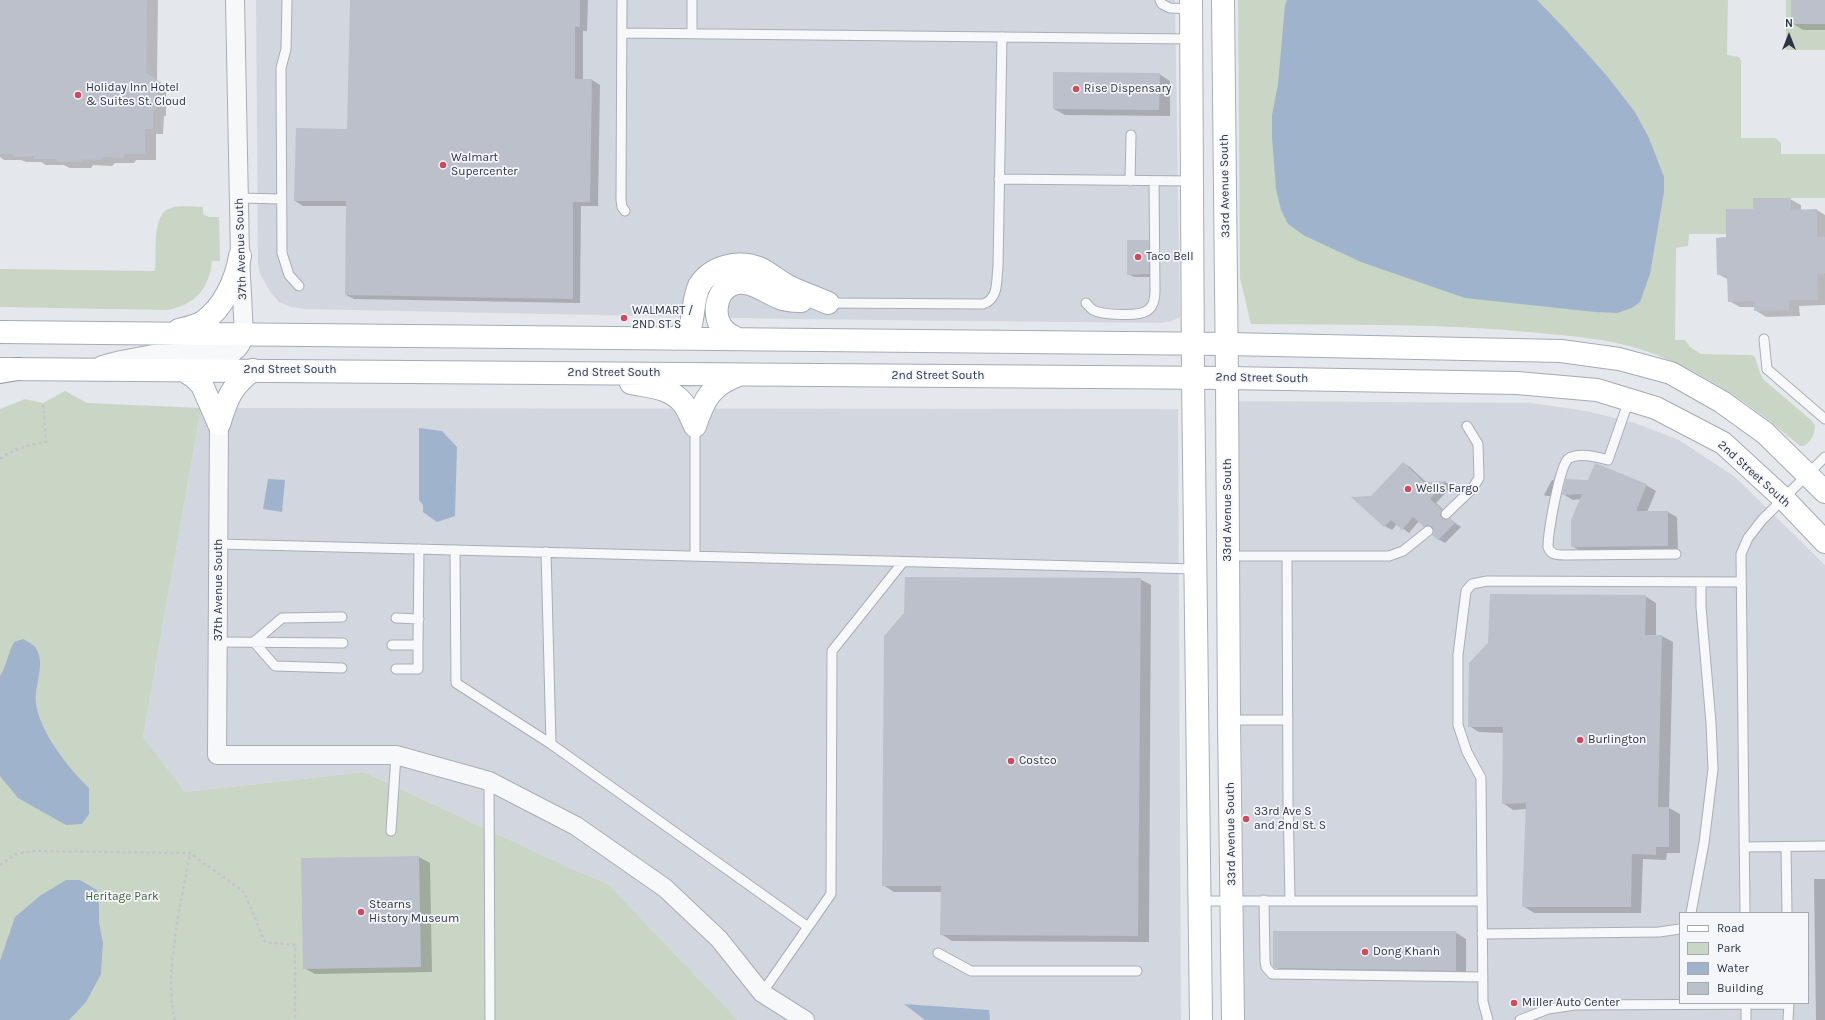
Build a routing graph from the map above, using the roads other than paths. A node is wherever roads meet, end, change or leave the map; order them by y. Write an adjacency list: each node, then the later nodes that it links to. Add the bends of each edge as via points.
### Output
1 (235, 0): 17 (street, 37th Avenue South)
2 (287, 0): 18 (lane, via 286,49 281,68)
3 (622, 0): 8 (lane)
4 (692, 0): 9 (lane)
5 (1160, 0): 7 (lane, via 1170,8)
6 (1223, 0): 31 (main road, 33rd Avenue South)
7 (1191, 4): 11 (main road)
8 (622, 33): 9 (lane); 19 (lane, via 621,200)
9 (692, 33): 10 (lane)
10 (1002, 37): 11 (lane); 13 (lane)
11 (1191, 39): 16 (main road)
12 (1131, 135): 14 (lane)
13 (999, 179): 14 (lane); 22 (lane, via 998,267 994,297 989,302)
14 (1130, 181): 15 (lane)
15 (1154, 181): 16 (lane); 23 (lane, via 1155,290 1152,306 1141,314 1110,313 1093,310)
16 (1192, 181): 30 (main road)
17 (240, 198): 18 (lane); 20 (street, 37th Avenue South)
18 (282, 199): 21 (lane, via 282,254 289,275)
19 (625, 211)
20 (240, 256): 25 (main road, via 232,284 212,314 202,323); 26 (street, 37th Avenue South)
21 (299, 286)
22 (828, 303): 27 (main road, via 789,287 760,268 745,264 728,265 704,279 696,294 690,328); 28 (main road, via 781,299 760,287 743,283 730,285 724,289 716,308 718,320 724,330)
23 (1086, 303)
24 (0, 332): 25 (main road)
25 (165, 334): 26 (main road)
26 (244, 334): 27 (main road); 32 (street, 37th Avenue South, via 240,348 234,352 153,354)
27 (674, 339): 28 (main road)
28 (737, 339): 30 (main road)
29 (1764, 340): 41 (lane, via 1767,369)
30 (1193, 344): 31 (main road); 38 (main road)
31 (1227, 344): 39 (main road, 33rd Avenue South); 46 (main road, via 1561,351 1619,359 1671,373 1722,402 1765,433)
32 (93, 368): 33 (main road, 2nd Street South); 34 (main road, 2nd Street South)
33 (181, 369): 35 (main road, 2nd Street South); 42 (main road, via 202,385)
34 (6, 370)
35 (253, 370): 36 (main road, 2nd Street South); 42 (main road, via 239,381 230,393)
36 (589, 372): 37 (main road, 2nd Street South); 43 (main road, via 661,388 671,393 684,403)
37 (743, 374): 38 (main road, 2nd Street South); 43 (main road, via 718,384 701,407)
38 (1193, 377): 39 (main road, 2nd Street South); 61 (main road)
39 (1227, 378): 40 (main road, 2nd Street South, via 1517,383 1597,390); 58 (main road, 33rd Avenue South)
40 (1629, 400): 48 (main road, 2nd Street South, via 1656,408 1723,443); 56 (lane, via 1608,460 1578,456 1569,458 1565,463 1548,538 1549,551 1554,555 1567,556)
41 (1825, 419)
42 (219, 424): 52 (street, 37th Avenue South)
43 (695, 426): 57 (lane)
44 (1467, 426): 49 (lane, via 1478,444 1479,478 1472,489)
45 (1825, 457): 46 (lane)
46 (1807, 474): 47 (main road); 48 (lane)
47 (1825, 492)
48 (1784, 499): 51 (main road, 2nd Street South); 63 (lane, via 1762,520 1743,546)
49 (1446, 514)
50 (1428, 531): 59 (lane, via 1404,551 1381,557)
51 (1825, 542)
52 (219, 544): 53 (lane); 67 (street, 37th Avenue South)
53 (419, 549): 54 (lane); 66 (lane)
54 (455, 550): 55 (lane); 76 (lane, via 456,683)
55 (546, 552): 57 (lane); 76 (lane)
56 (1676, 554)
57 (695, 556): 60 (lane)
58 (1227, 556): 59 (lane); 74 (main road, 33rd Avenue South)
59 (1287, 556): 75 (lane)
60 (903, 562): 61 (lane); 91 (lane, via 832,651 831,894)
61 (1196, 569): 86 (main road)
62 (1701, 582): 63 (lane); 87 (lane, via 1487,581 1472,584 1466,591 1458,655 1457,710 1458,725 1467,752 1481,778); 88 (lane, via 1713,769 1704,843)
63 (1741, 582): 81 (lane)
64 (342, 617): 68 (lane, via 282,618)
65 (396, 618): 66 (lane)
66 (419, 618): 71 (lane)
67 (218, 642): 68 (lane); 77 (street, 37th Avenue South, via 217,755)
68 (254, 642): 69 (lane); 72 (lane, via 276,666)
69 (344, 643)
70 (392, 644): 71 (lane)
71 (418, 644): 73 (lane, via 418,669)
72 (342, 668)
73 (396, 669)
74 (1229, 720): 75 (lane); 83 (main road, 33rd Avenue South)
75 (1288, 720): 85 (lane)
76 (551, 744): 91 (lane)
77 (396, 755): 78 (street); 79 (lane)
78 (489, 781): 97 (street, via 576,826 665,888 719,939); 101 (lane)
79 (392, 831)
80 (1825, 846): 82 (lane)
81 (1744, 847): 82 (lane); 89 (lane)
82 (1786, 847): 90 (lane)
83 (1232, 900): 84 (lane); 86 (lane); 104 (main road, 33rd Avenue South)
84 (1264, 900): 85 (lane); 96 (lane, via 1265,961 1272,974)
85 (1290, 900): 87 (lane)
86 (1200, 901): 103 (main road)
87 (1481, 901): 93 (lane)
88 (1691, 912)
89 (1745, 912)
90 (1787, 912)
91 (808, 927): 97 (lane)
92 (1679, 929): 93 (lane, via 1659,932)
93 (1482, 934): 96 (lane)
94 (938, 954): 95 (lane, via 971,971)
95 (1137, 971)
96 (1483, 977): 105 (lane, via 1483,1002)
97 (762, 993): 102 (street)
98 (1679, 1004): 106 (lane, via 1575,1005 1548,1009)
99 (1746, 1004): 107 (lane)
100 (1789, 1004): 108 (lane)
101 (490, 1020)
102 (805, 1020)
103 (1201, 1020)
104 (1233, 1020)
105 (1488, 1020)
106 (1520, 1020)
107 (1746, 1020)
108 (1788, 1020)

